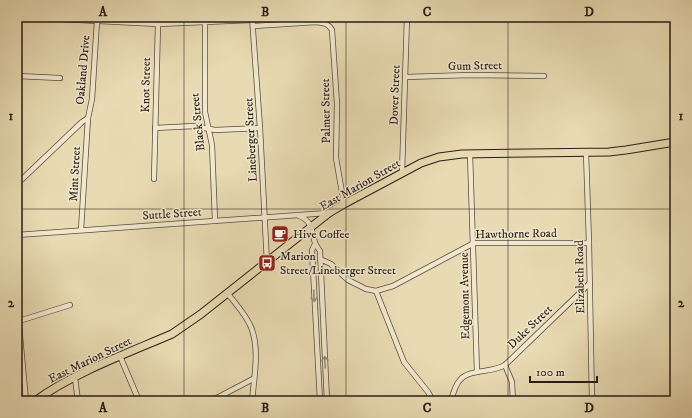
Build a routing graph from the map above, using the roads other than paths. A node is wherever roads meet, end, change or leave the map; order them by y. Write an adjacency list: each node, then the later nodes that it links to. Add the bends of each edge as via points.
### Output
1 (20, 17): 4 (street)
2 (408, 17): 10 (street, Dover Street)
3 (252, 18): 5 (street); 7 (street, Lineberger Street)
4 (97, 21): 6 (street); 12 (street, Oakland Drive, via 92,99)
5 (205, 21): 6 (street); 15 (street, Black Street, via 205,112)
6 (158, 24): 13 (street, Knot Street)
7 (253, 26): 14 (street, Lineberger Street); 22 (street, Palmer Street, via 322,23 333,32 338,116 336,158)
8 (17, 76): 11 (street)
9 (544, 76): 10 (street, Gum Street)
10 (406, 77): 19 (street, Dover Street)
11 (60, 78)
12 (88, 118): 21 (street, Oakland Drive); 28 (street, Mint Street)
13 (156, 128): 15 (street, via 194,126); 20 (street, Knot Street)
14 (260, 128): 15 (street); 25 (street, Lineberger Street)
15 (208, 129): 26 (street, Black Street, via 212,145)
16 (675, 142): 17 (main road, East Marion Street, via 626,150)
17 (586, 152): 18 (main road, East Marion Street); 31 (street, Elizabeth Road)
18 (470, 154): 19 (main road, East Marion Street, via 439,157); 30 (street, Edgemont Avenue)
19 (402, 173): 22 (main road, East Marion Street)
20 (154, 179)
21 (17, 184)
22 (344, 204): 23 (main road, East Marion Street)
23 (329, 213): 24 (street, Suttle Street); 27 (main road, East Marion Street)
24 (296, 216): 25 (street, Suttle Street); 27 (street, via 304,218)
25 (265, 218): 26 (street, Suttle Street); 34 (street, Lineberger Street)
26 (215, 221): 28 (street, Suttle Street)
27 (311, 227): 32 (street); 34 (main road, East Marion Street)
28 (81, 230): 29 (street, Suttle Street)
29 (17, 234)
30 (474, 243): 31 (street, Hawthorne Road); 36 (street, Hawthorne Road, via 393,286); 47 (street, Edgemont Avenue)
31 (589, 243): 35 (street, Elizabeth Road)
32 (315, 244): 33 (street); 43 (street, one-way to 43, via 312,250)
33 (320, 258): 36 (street, via 331,264 348,280); 44 (street)
34 (267, 263): 37 (main road, East Marion Street)
35 (590, 283): 46 (street, Duke Street); 61 (street, Elizabeth Road)
36 (376, 291): 58 (street, via 404,362)
37 (228, 294): 45 (main road, East Marion Street, via 172,334); 49 (street, via 248,321 252,331 255,350)
38 (675, 302): 42 (street)
39 (17, 303): 41 (street)
40 (70, 304): 41 (street)
41 (19, 321): 50 (street)
42 (675, 336)
43 (317, 344): 44 (street); 56 (street)
44 (324, 344): 57 (street, one-way to 44)
45 (120, 356): 48 (main road, East Marion Street); 53 (street)
46 (506, 365): 47 (street, Duke Street, via 491,371); 60 (street, via 512,382)
47 (477, 372): 59 (street, via 459,380)
48 (75, 378): 51 (main road, East Marion Street); 52 (street)
49 (253, 379): 54 (street); 55 (street)
50 (26, 401)
51 (35, 401)
52 (78, 401)
53 (139, 401)
54 (211, 401)
55 (252, 401)
56 (320, 401)
57 (327, 401)
58 (433, 401)
59 (451, 401)
60 (513, 401)
61 (592, 401)

